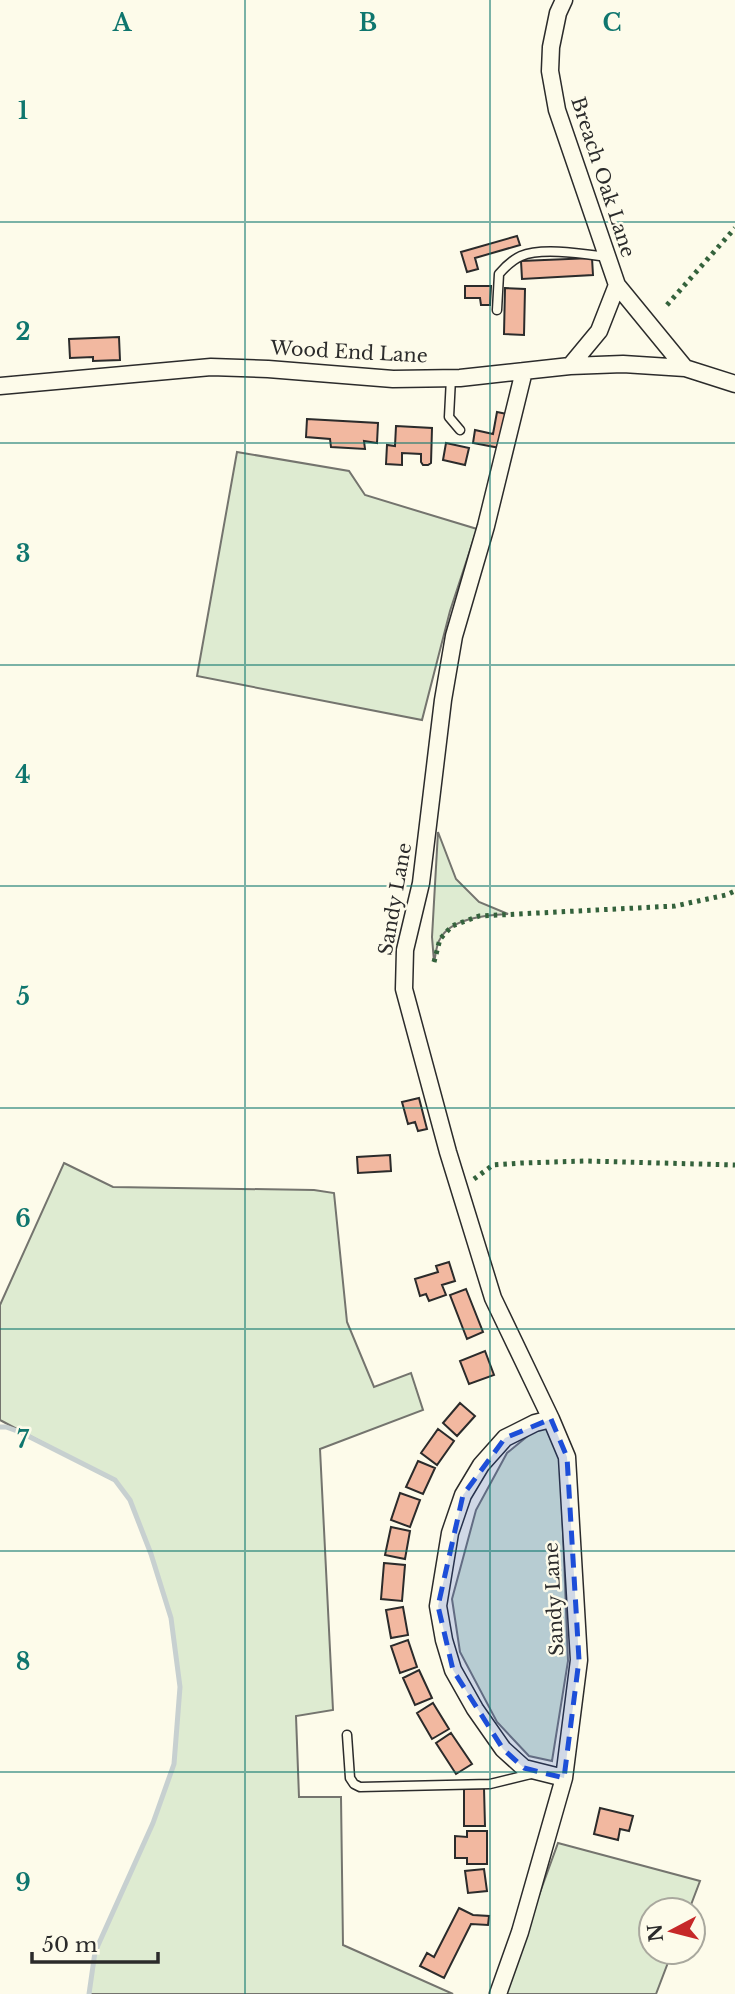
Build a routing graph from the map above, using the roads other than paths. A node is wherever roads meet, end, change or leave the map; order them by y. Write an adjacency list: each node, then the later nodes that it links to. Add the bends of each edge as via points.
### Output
1 (564, 0): 2 (street, Breach Oak Lane, via 551,47 550,71 557,110)
2 (607, 257): 3 (street, Breach Oak Lane); 4 (lane, via 523,255 499,274)
3 (617, 285): 5 (street, Breach Oak Lane, via 599,331); 6 (street, Breach Oak Lane)
4 (497, 310)
5 (570, 366): 6 (street, Wood End Lane); 7 (street, Wood End Lane)
6 (685, 369): 9 (street, Wood End Lane)
7 (524, 371): 8 (street, Wood End Lane); 12 (street, Sandy Lane, via 454,636 421,883 405,950 404,989 493,1298)
8 (451, 378): 10 (street, Wood End Lane, via 393,379 211,367); 11 (lane, via 449,417)
9 (735, 384)
10 (0, 386)
11 (460, 430)
12 (551, 1419): 14 (street, via 505,1438 481,1465 463,1496 450,1533 438,1606 453,1670 475,1709 503,1749 524,1768); 15 (street, Sandy Lane, via 567,1457 579,1660)
13 (347, 1735): 14 (lane, via 350,1778 360,1787 491,1784)
14 (541, 1772): 15 (street)
15 (564, 1779): 16 (street, Sandy Lane)
16 (498, 1994)

